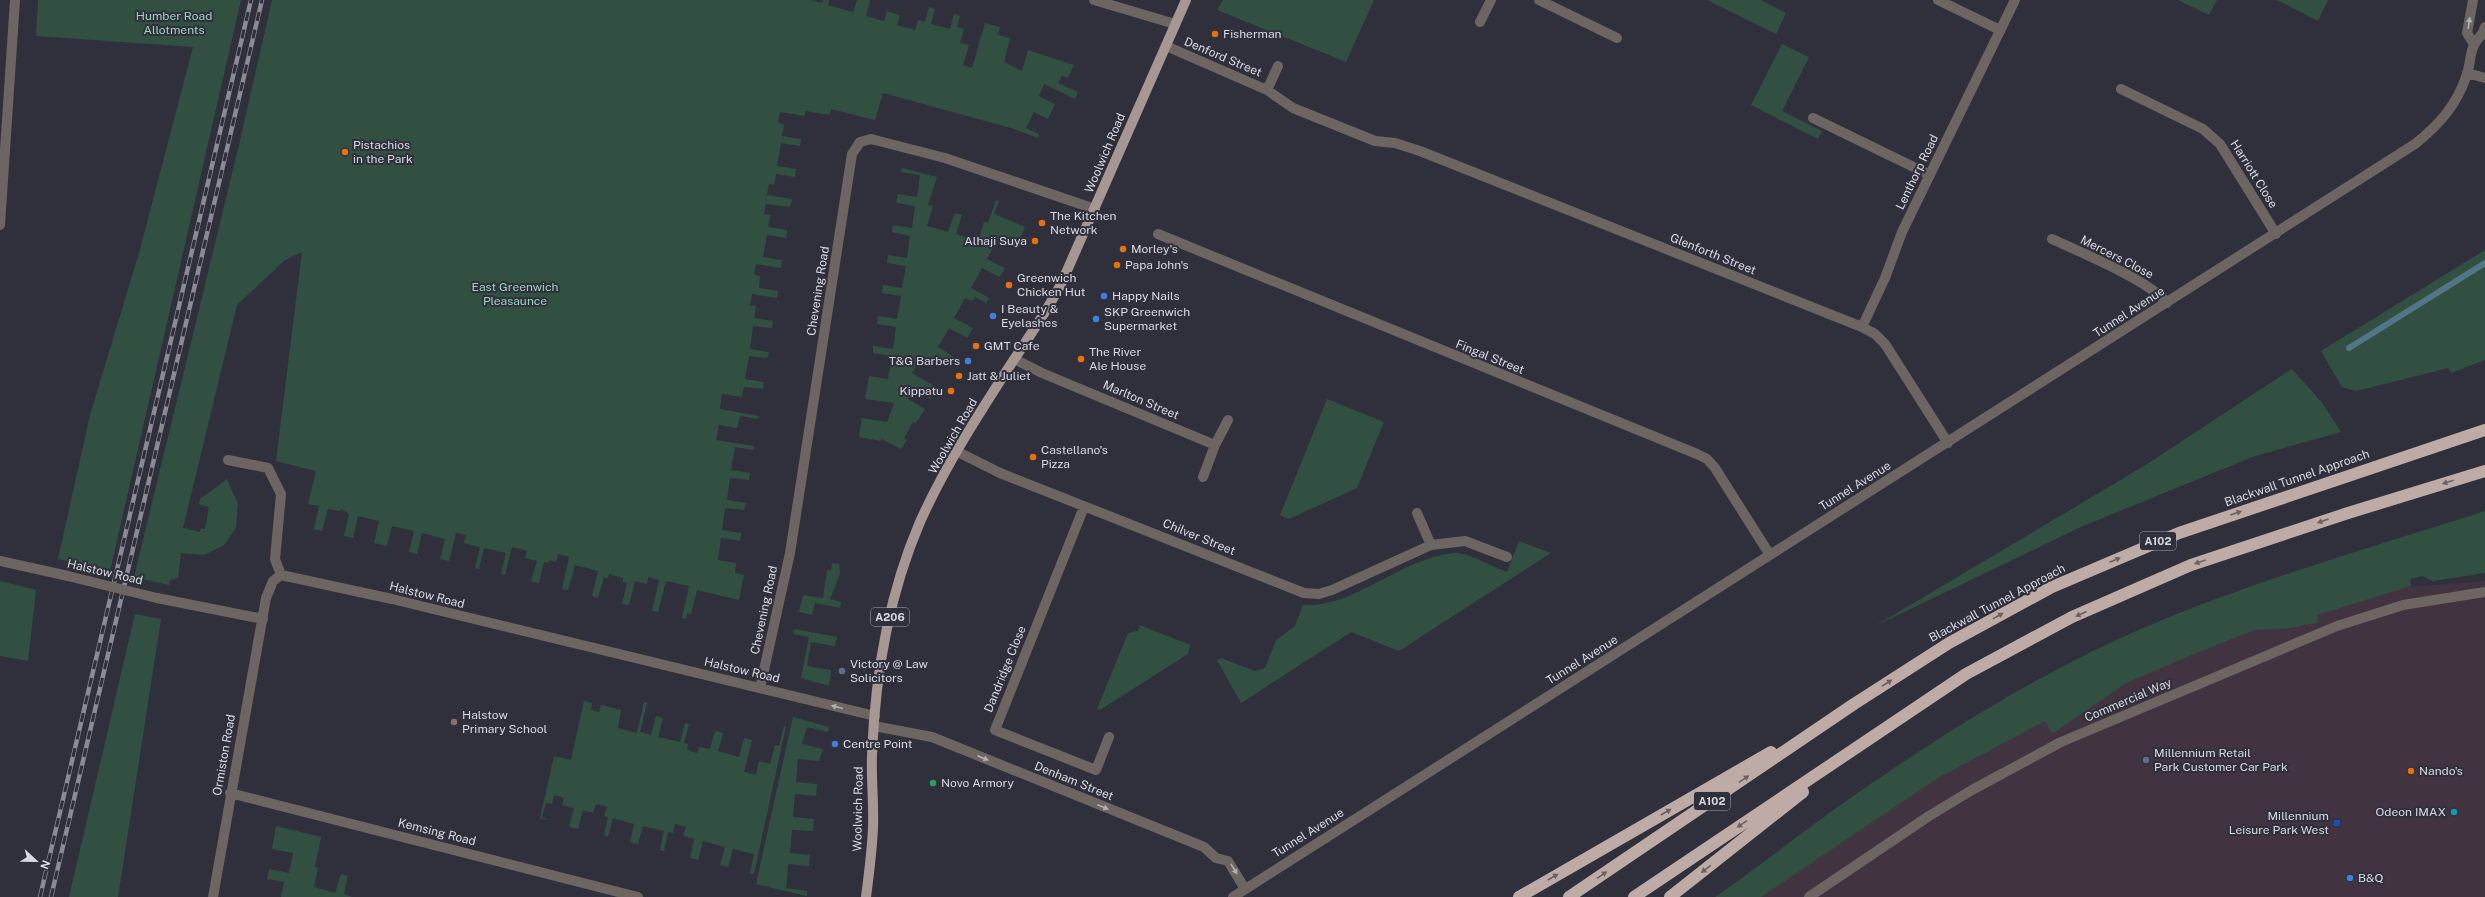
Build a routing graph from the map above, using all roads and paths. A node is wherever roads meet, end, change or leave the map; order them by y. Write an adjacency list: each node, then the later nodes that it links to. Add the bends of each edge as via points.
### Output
1 (15, 0): 24 (street)
2 (1094, 0): 10 (street)
3 (1186, 0): 10 (main road, Woolwich Road / A206)
4 (1491, 0): 9 (street)
5 (1539, 0): 13 (street)
6 (1938, 0): 12 (street)
7 (2015, 0): 12 (street, Lenthorp Road)
8 (2473, 0): 14 (street, one-way to 8, via 2467,33)
9 (1480, 22)
10 (1175, 24): 15 (main road, Woolwich Road / A206)
11 (2485, 27): 14 (street, Tunnel Avenue, via 2484,35)
12 (2000, 30): 22 (street, Lenthorp Road)
13 (1617, 38)
14 (2474, 44): 17 (street, Tunnel Avenue)
15 (1166, 46): 20 (street, Denford Street); 23 (main road, Woolwich Road / A206)
16 (1278, 66): 20 (street, Denford Street)
17 (2467, 73): 18 (street); 26 (street, Tunnel Avenue, via 2450,111 2434,129 2389,162)
18 (2485, 78)
19 (2121, 89): 26 (street, Harriott Close, via 2203,129 2220,144)
20 (1267, 90): 29 (street, Glenforth Street, via 1293,108 1375,141 1395,143 1420,151)
21 (1813, 118): 22 (street)
22 (1930, 175): 29 (street, Lenthorp Road, via 1902,232 1885,278)
23 (1094, 209): 30 (main road, Woolwich Road / A206, via 1050,308); 48 (street, Chevening Road, via 945,158 871,139 860,142 852,154 790,553)
24 (0, 225)
25 (1158, 234): 42 (street, Fingal Street, via 1708,459)
26 (2276, 234): 28 (street, Tunnel Avenue)
27 (2052, 239): 28 (street, Mercers Close, via 2140,283 2162,296)
28 (2167, 303): 33 (street, Tunnel Avenue)
29 (1862, 327): 33 (street, Glenforth Street, via 1875,334 1885,344)
30 (1014, 359): 34 (street, Marlton Street); 35 (main road, Woolwich Road / A206)
31 (1228, 420): 34 (street)
32 (2485, 430): 49 (highway, Blackwall Tunnel Approach / A102, one-way to 32, via 1949,643 2052,587 2179,532)
33 (1948, 443): 42 (street, Tunnel Avenue)
34 (1215, 444): 38 (street)
35 (958, 452): 39 (street, Chilver Street, via 1000,473); 50 (main road, Woolwich Road / A206, via 920,521 900,578 884,644)
36 (228, 460): 45 (street, via 268,468 281,494 275,559)
37 (2485, 471): 51 (highway, one-way to 51, via 2348,513 2184,568 2072,617 1986,664)
38 (1203, 477)
39 (1084, 507): 41 (street, Chilver Street, via 1304,593 1319,594 1332,590); 52 (street, Dandridge Close, via 995,730 1096,770)
40 (1417, 513): 41 (street)
41 (1432, 545): 43 (street, Chilver Street, via 1465,541)
42 (1770, 555): 54 (street, Tunnel Avenue)
43 (1507, 557)
44 (0, 561): 47 (street, Halstow Road, bridge)
45 (281, 575): 47 (street, via 273,581 269,589); 48 (street, Halstow Road, via 392,599)
46 (2485, 592): 63 (street, Commercial Way, via 2403,604 2337,626 2061,742 1929,816)
47 (262, 619): 53 (street, Ormiston Road)
48 (760, 688): 50 (street, Halstow Road, one-way to 48)
49 (1854, 704): 59 (highway, one-way to 49); 60 (highway, Blackwall Tunnel Approach / A102, one-way to 49)
50 (874, 721): 54 (street, Denham Street, one-way to 54, via 932,737 1204,847 1216,858 1228,861); 57 (main road, Woolwich Road / A206, via 873,827)
51 (1879, 732): 61 (highway, one-way to 61); 62 (highway, one-way to 62)
52 (1109, 737)
53 (230, 793): 55 (street, Ormiston Road); 56 (street, Kemsing Road)
54 (1245, 889): 58 (street, Tunnel Avenue)
55 (213, 897)
56 (638, 897)
57 (866, 897)
58 (1233, 897)
59 (1520, 897)
60 (1569, 897)
61 (1634, 897)
62 (1670, 897)
63 (1809, 897)

